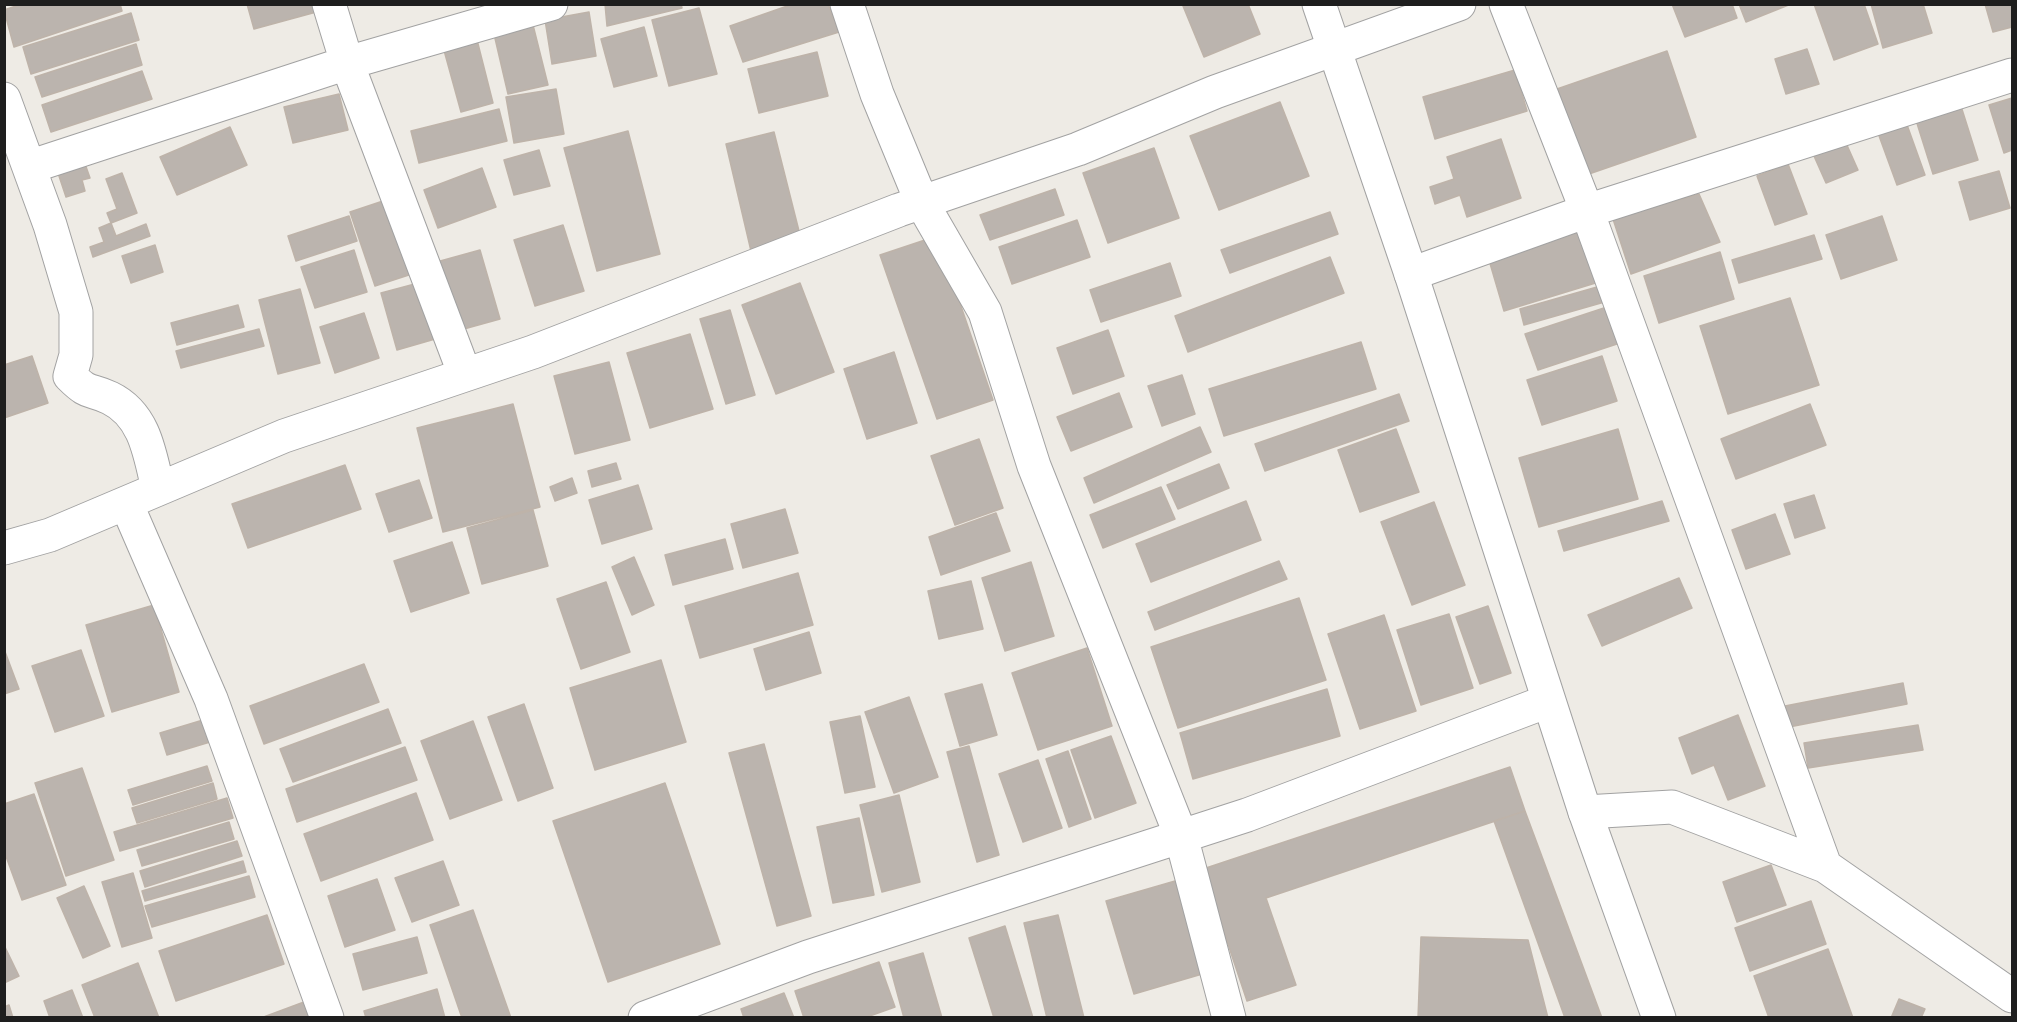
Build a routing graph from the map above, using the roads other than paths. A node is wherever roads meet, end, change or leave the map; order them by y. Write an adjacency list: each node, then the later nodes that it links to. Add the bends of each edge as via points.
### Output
1 (329, 4): 8 (street)
2 (551, 4): 8 (street)
3 (847, 4): 12 (street, via 877,94)
4 (1319, 4): 7 (street)
5 (1459, 4): 7 (street)
6 (1506, 4): 13 (street)
7 (1334, 49): 12 (street, via 1215,92 1078,149); 14 (street)
8 (347, 63): 11 (street); 15 (street)
9 (2013, 75): 13 (street)
10 (4, 99): 11 (street)
11 (29, 166): 16 (street, via 75,312 75,354 70,376 85,392 108,397 132,412 148,445)
12 (922, 203): 15 (street); 21 (street, via 985,312 1034,466)
13 (1587, 211): 14 (street); 22 (street)
14 (1411, 274): 19 (street)
15 (465, 375): 16 (street, via 284,436)
16 (158, 489): 17 (street)
17 (126, 503): 18 (street, via 50,535); 24 (street, via 211,699)
18 (4, 548)
19 (1548, 701): 20 (street); 21 (street)
20 (1585, 812): 22 (street, via 1672,807); 27 (street)
21 (1181, 836): 25 (street, via 808,957); 26 (street)
22 (1825, 866): 23 (street)
23 (2013, 996)
24 (327, 1017)
25 (645, 1017)
26 (1229, 1017)
27 (1659, 1017)

